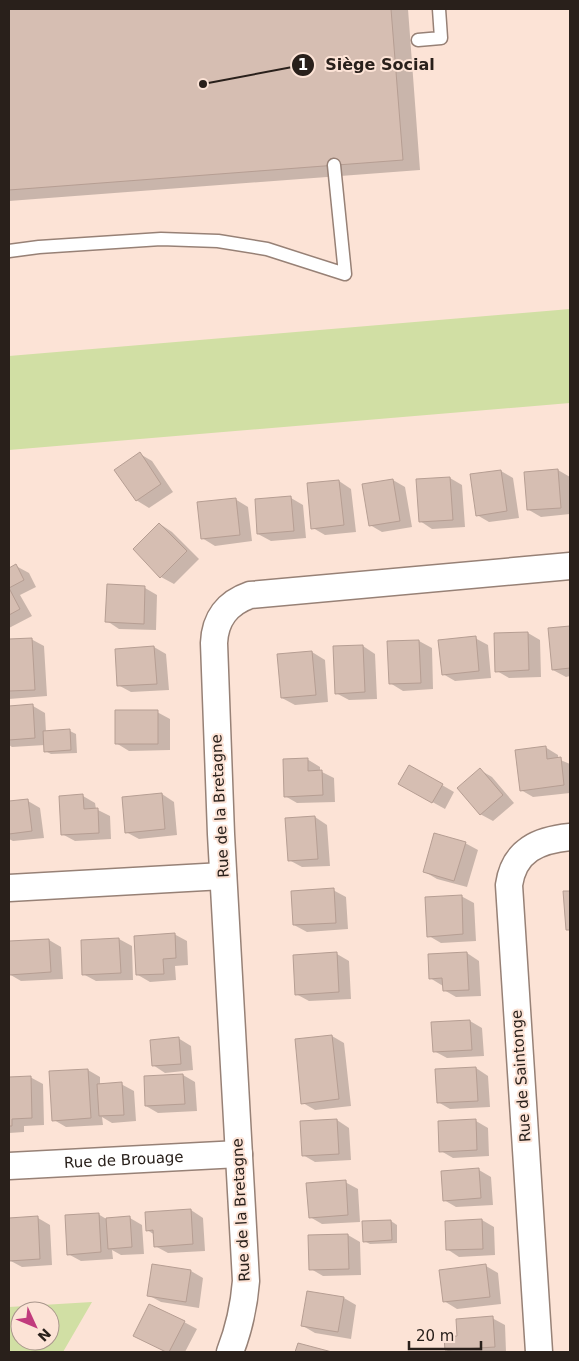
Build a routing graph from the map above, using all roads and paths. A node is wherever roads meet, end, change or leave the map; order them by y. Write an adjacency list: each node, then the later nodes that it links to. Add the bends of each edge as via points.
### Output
1 (438, 9): 2 (lane, via 441,38)
2 (418, 40)
3 (334, 165): 4 (lane, via 345,274 267,250 218,241 161,239)
4 (9, 251)
5 (570, 566): 7 (street, Rue de la Bretagne, via 264,593 242,597 229,606 216,627 214,643)
6 (570, 837): 12 (street, Rue de Saintonge, via 548,840 527,850 516,862 509,885)
7 (223, 876): 8 (street); 9 (street, Rue de la Bretagne)
8 (9, 888)
9 (239, 1154): 10 (street, Rue de Brouage); 11 (street, Rue de la Bretagne, via 246,1281 240,1322)
10 (9, 1166)
11 (230, 1352)
12 (539, 1352)

